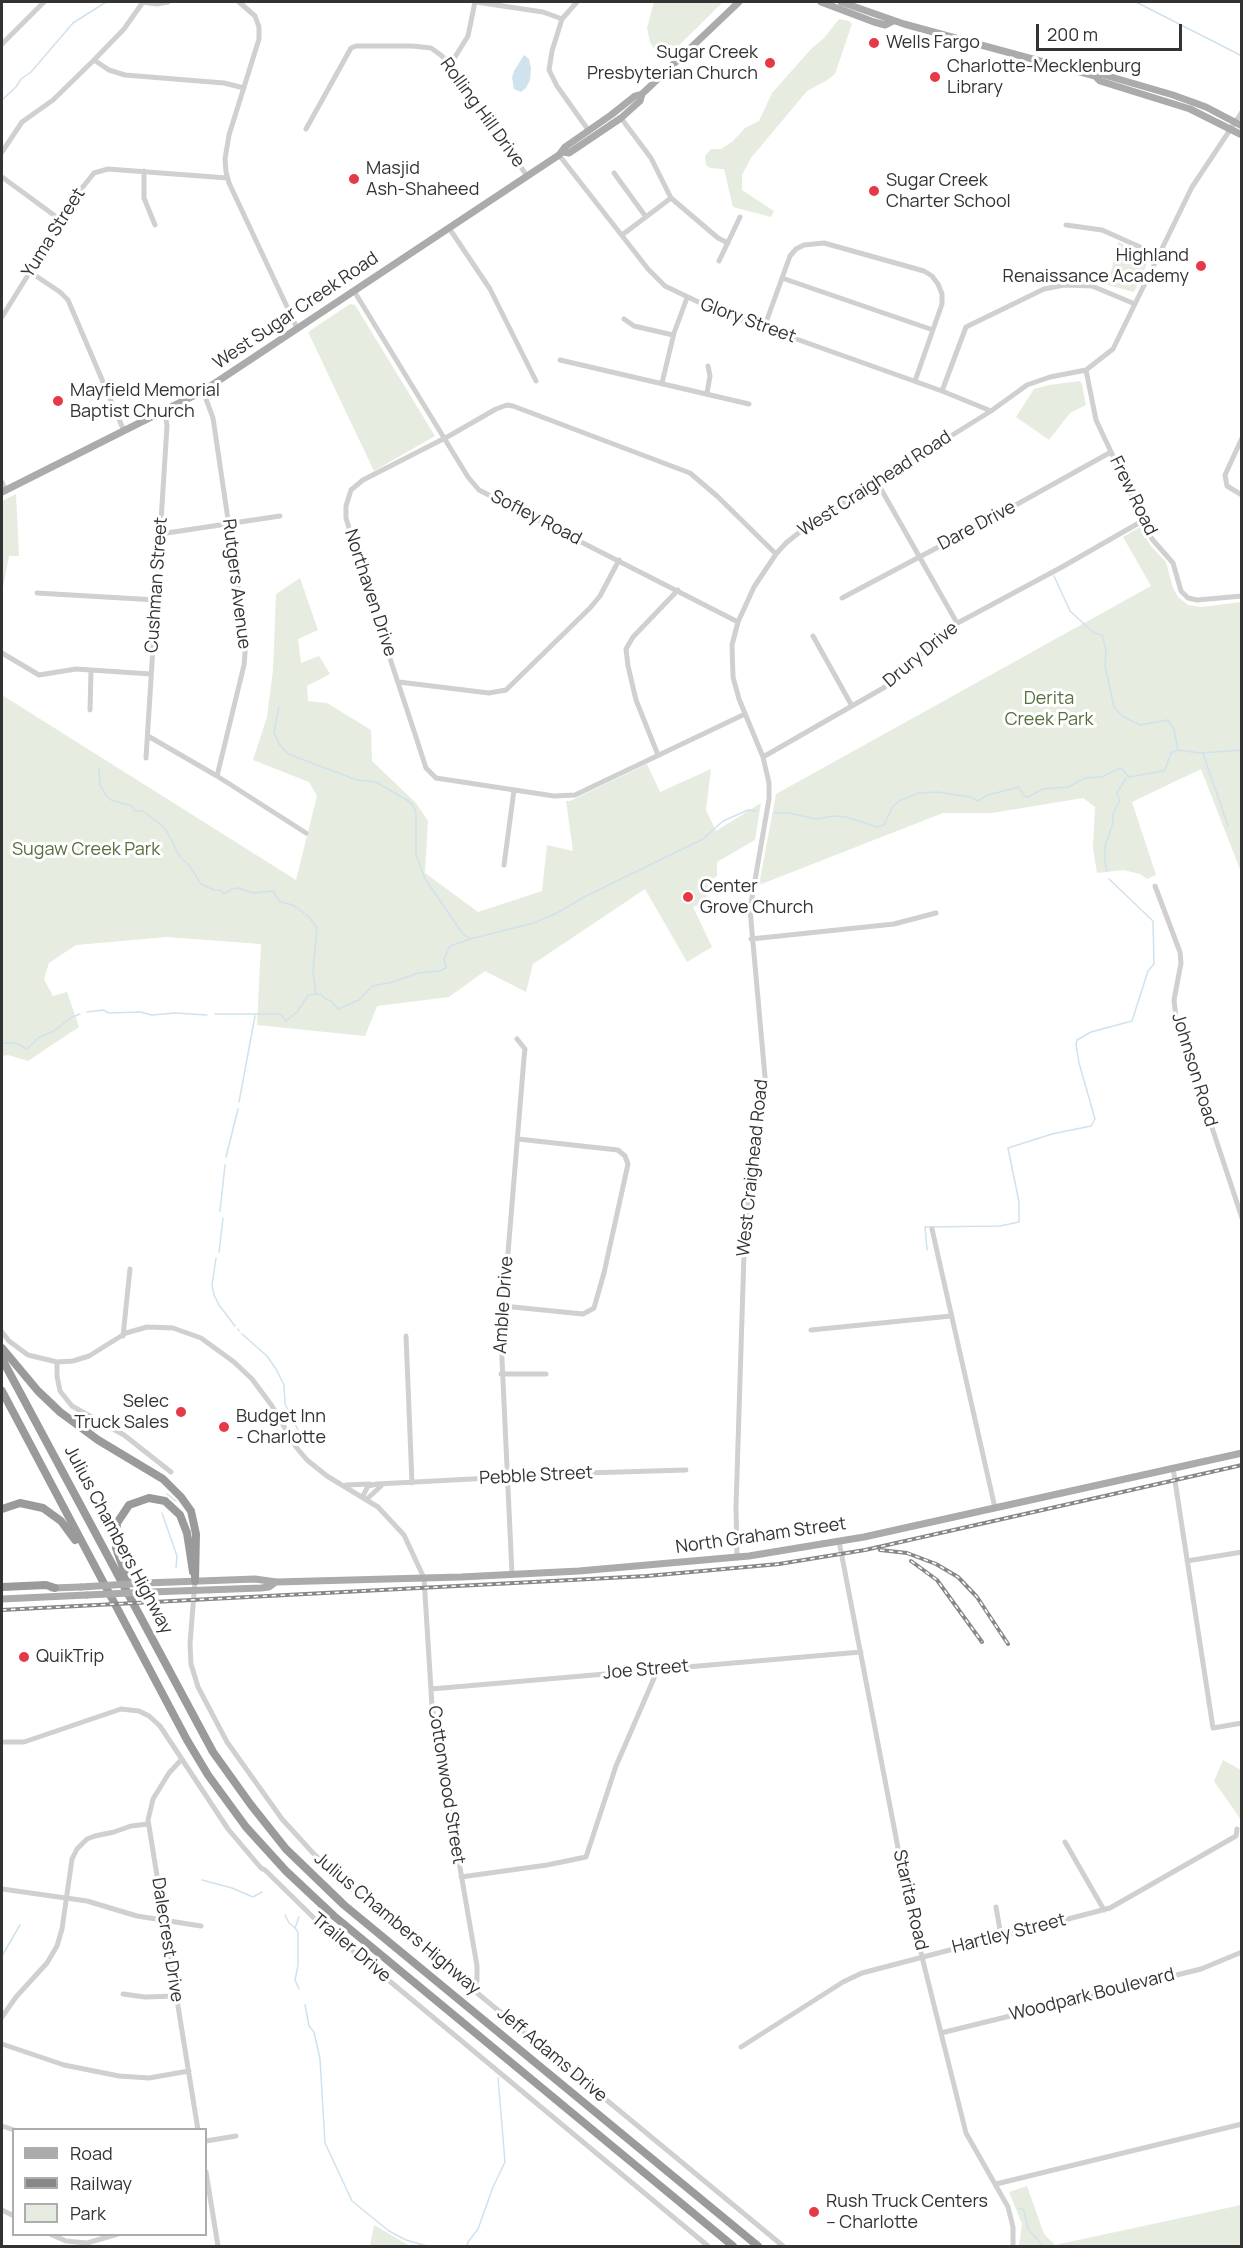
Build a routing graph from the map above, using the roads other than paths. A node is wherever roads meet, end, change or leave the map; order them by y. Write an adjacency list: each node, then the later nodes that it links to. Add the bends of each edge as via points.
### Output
1 (44, 2): 12 (street)
2 (142, 2): 3 (street); 13 (street, via 124,29)
3 (168, 2)
4 (239, 2): 15 (street, via 255,16 260,32)
5 (475, 2): 10 (street, via 543,12); 14 (street, via 468,36)
6 (576, 2): 10 (street)
7 (739, 2): 16 (main road, West Sugar Creek Road)
8 (821, 2): 11 (main road, via 885,25)
9 (841, 2): 11 (main road)
10 (562, 19): 21 (street, via 550,72)
11 (893, 21): 19 (main road, via 1095,76)
12 (2, 44)
13 (94, 60): 15 (street, via 125,75); 23 (street, via 53,100 22,122)
14 (450, 65): 20 (street, Rolling Hill Drive, via 431,48 354,47 348,51); 27 (street, Rolling Hill Drive)
15 (244, 88): 29 (street, via 228,141)
16 (642, 94): 18 (main road, West Sugar Creek Road, via 640,102); 21 (main road, West Sugar Creek Road)
17 (1242, 112): 19 (street, West Craighead Road)
18 (621, 118): 24 (main road, West Sugar Creek Road, via 569,153); 30 (street, via 651,158)
19 (1235, 125): 22 (main road); 39 (street, West Craighead Road, via 1192,187)
20 (306, 129)
21 (589, 131): 24 (main road, West Sugar Creek Road)
22 (1242, 135)
23 (2, 153)
24 (561, 153): 27 (main road, West Sugar Creek Road); 37 (street, Glory Street)
25 (144, 171): 29 (street, Yuma Street); 33 (street, Yuma Street, via 108,169 94,173); 34 (street, via 144,198)
26 (614, 173): 31 (street)
27 (527, 176): 36 (main road, West Sugar Creek Road)
28 (2, 177): 33 (street)
29 (227, 178): 48 (street)
30 (671, 198): 31 (street); 38 (street)
31 (646, 217): 37 (street)
32 (740, 217): 38 (street)
33 (62, 221): 41 (street, Yuma Street)
34 (154, 225)
35 (1066, 225): 39 (street, via 1102,230)
36 (449, 228): 43 (main road, West Sugar Creek Road); 55 (street, via 486,282)
37 (622, 235): 44 (street, Glory Street, via 657,279)
38 (728, 243): 40 (street)
39 (1158, 255): 45 (street, West Craighead Road)
40 (719, 261)
41 (30, 272): 46 (street, Yuma Street); 64 (street, via 68,300)
42 (782, 278): 49 (street); 50 (street); 50 (street, via 796,249 812,243 924,271 932,276 942,294)
43 (354, 291): 48 (main road, West Sugar Creek Road); 66 (street, Sofley Road)
44 (687, 298): 49 (street, Glory Street); 51 (street)
45 (1135, 304): 54 (street, West Craighead Road, via 1113,349); 59 (street, via 1092,286 1072,284 1044,289 966,327)
46 (2, 317)
47 (624, 319): 51 (street, via 634,326)
48 (297, 328): 58 (main road, West Sugar Creek Road)
49 (764, 328): 56 (street, Glory Street)
50 (933, 330): 56 (street)
51 (673, 335): 57 (street)
52 (560, 360): 57 (street)
53 (708, 366): 60 (street)
54 (1086, 370): 63 (street, West Craighead Road, via 1036,381); 67 (street, Frew Road, via 1096,420)
55 (536, 381)
56 (915, 381): 59 (street, Glory Street)
57 (662, 383): 60 (street)
58 (203, 391): 62 (main road, West Sugar Creek Road); 73 (street, Rutgers Avenue, via 213,418)
59 (942, 391): 63 (street, Glory Street)
60 (706, 393): 61 (street)
61 (749, 404)
62 (165, 411): 64 (main road, West Sugar Creek Road); 74 (street, Cushman Street)
63 (991, 411): 68 (street, West Craighead Road)
64 (124, 431): 69 (main road, West Sugar Creek Road)
65 (1242, 438): 70 (street, via 1225,475 1227,486)
66 (445, 439): 75 (street, Northaven Drive, via 496,409 518,407 690,473); 77 (street, Sofley Road, via 479,490); 89 (street, Northaven Drive, via 358,484 349,493 345,506 346,521)
67 (1111, 452): 72 (street, Frew Road); 76 (street, Dare Drive)
68 (877, 482): 75 (street, West Craighead Road, via 811,522); 76 (street)
69 (3, 488)
70 (1242, 495)
71 (280, 516): 73 (street)
72 (1143, 520): 80 (street, Frew Road, via 1152,539 1173,563 1178,584 1188,598); 84 (street, Drury Drive)
73 (229, 524): 74 (street); 97 (street, Rutgers Avenue, via 246,651)
74 (160, 534): 82 (street, Cushman Street)
75 (776, 554): 83 (street, West Craighead Road, via 754,587)
76 (919, 557): 81 (street, Dare Drive); 84 (street)
77 (619, 560): 78 (street, Sofley Road); 89 (street, via 590,608 506,690 489,693)
78 (678, 590): 83 (street, Sofley Road); 94 (street, via 626,649 636,700)
79 (37, 593): 82 (street)
80 (1242, 596)
81 (842, 598)
82 (156, 600): 88 (street, Cushman Street)
83 (738, 622): 92 (street, West Craighead Road, via 732,666)
84 (957, 623): 90 (street, Drury Drive, via 891,683)
85 (813, 636): 90 (street)
86 (2, 653): 87 (street, via 39,675 68,669)
87 (91, 670): 88 (street); 91 (street)
88 (151, 674): 93 (street, Cushman Street)
89 (399, 682): 98 (street, Northaven Drive, via 426,768 432,776)
90 (852, 706): 95 (street, Drury Drive)
91 (90, 710)
92 (745, 714): 94 (street, Northaven Drive); 95 (street, West Craighead Road)
93 (148, 736): 96 (street, Cushman Street); 97 (street)
94 (658, 755): 98 (street, Northaven Drive, via 575,795 558,797)
95 (763, 757): 103 (street, West Craighead Road, via 769,799 751,893)
96 (146, 758)
97 (217, 776): 99 (street)
98 (514, 790): 100 (street)
99 (306, 833)
100 (504, 865)
101 (1155, 886): 106 (street, Johnson Road, via 1181,959 1174,1000 1176,1019)
102 (936, 913): 103 (street, via 894,924)
103 (751, 939): 135 (street, West Craighead Road, via 765,1099 745,1222 736,1507)
104 (517, 1039): 105 (street, Amble Drive, via 525,1049)
105 (518, 1139): 109 (street, Amble Drive); 109 (street, via 618,1150 628,1164 604,1273 591,1311 583,1314)
106 (1242, 1218)
107 (932, 1229): 110 (street)
108 (130, 1269): 113 (street)
109 (503, 1306): 118 (street, Amble Drive)
110 (951, 1316): 111 (street); 131 (street)
111 (811, 1330)
112 (2, 1332): 117 (street, via 28,1355)
113 (123, 1336): 117 (street, via 83,1359); 128 (street, via 147,1327 168,1327 190,1333 221,1352 258,1386 303,1455)
114 (406, 1336): 126 (street)
115 (2, 1348): 140 (highway, via 60,1412 163,1479 182,1497 191,1511 196,1534)
116 (2, 1359): 146 (highway, Julius Chambers Highway)
117 (57, 1362): 124 (street, via 58,1384 72,1406 124,1435)
118 (501, 1374): 119 (street); 125 (street, Amble Drive)
119 (546, 1374)
120 (2, 1391): 138 (highway, Julius Chambers Highway)
121 (1242, 1453): 122 (main road, North Graham Street)
122 (1173, 1468): 131 (main road, North Graham Street); 136 (street)
123 (686, 1470): 125 (street, Pebble Street)
124 (171, 1473)
125 (507, 1478): 126 (street, Pebble Street); 137 (street, Amble Drive)
126 (412, 1483): 129 (street, Pebble Street)
127 (377, 1484): 128 (street, Pebble Street); 129 (street, Pebble Street); 130 (street, via 368,1486)
128 (344, 1485): 130 (street)
129 (386, 1485): 130 (street)
130 (365, 1498): 139 (street, via 404,1535)
131 (995, 1508): 133 (main road, North Graham Street)
132 (2, 1509): 138 (highway, via 24,1503 53,1514)
133 (839, 1541): 135 (main road, North Graham Street); 147 (street, Starita Road)
134 (1242, 1552): 136 (street)
135 (738, 1558): 137 (main road, North Graham Street)
136 (1187, 1561): 150 (street, via 1213,1728)
137 (512, 1574): 139 (main road, North Graham Street)
138 (99, 1575): 185 (highway, Julius Chambers Highway, via 208,1775 237,1816 286,1871 334,1916)
139 (424, 1578): 141 (main road, North Graham Street); 149 (street, Cottonwood Street)
140 (195, 1581): 141 (main road, North Graham Street); 142 (main road, North Graham Street, bridge); 144 (street, Jeff Adams Drive); 146 (highway, via 187,1533 174,1507 152,1498 127,1508 117,1527 118,1557)
141 (276, 1582): 144 (main road, North Graham Street, via 269,1587)
142 (55, 1588): 143 (highway, via 46,1585)
143 (2, 1589)
144 (194, 1591): 145 (main road, North Graham Street, bridge); 166 (street, Jeff Adams Drive, via 189,1644 194,1676 213,1718 247,1772 282,1819 327,1866)
145 (2, 1599)
146 (152, 1637): 186 (highway, Julius Chambers Highway, via 213,1752 297,1860 344,1905)
147 (861, 1652): 148 (street, Joe Street); 165 (street, Starita Road, via 904,1879)
148 (658, 1669): 149 (street, Joe Street); 156 (street, via 616,1766 586,1857)
149 (431, 1689): 156 (street, Cottonwood Street)
150 (1242, 1724)
151 (2, 1742): 152 (street, Trailer Drive, via 24,1742 121,1709 132,1709 155,1720)
152 (181, 1760): 153 (street, Dalecrest Drive, via 153,1799); 184 (street, Trailer Drive, via 237,1841 315,1919)
153 (148, 1824): 158 (street, via 95,1836 82,1843 72,1859); 161 (street, Dalecrest Drive)
154 (1237, 1829): 160 (street, Hartley Street, via 1236,1836)
155 (1065, 1842): 160 (street)
156 (460, 1877): 166 (street, Cottonwood Street, via 477,1966)
157 (2, 1889): 158 (street)
158 (67, 1898): 161 (street); 169 (street, via 54,1952)
159 (996, 1907): 163 (street)
160 (1104, 1910): 163 (street, Hartley Street)
161 (164, 1921): 162 (street); 168 (street, Dalecrest Drive)
162 (201, 1926)
163 (1001, 1936): 165 (street, Hartley Street)
164 (1242, 1952): 170 (street, Woodpark Boulevard, via 1201,1969)
165 (923, 1957): 170 (street, Starita Road); 172 (street, Hartley Street, via 843,1982)
166 (474, 1990): 187 (street, Jeff Adams Drive)
167 (123, 1994): 168 (street)
168 (176, 1996): 173 (street, Dalecrest Drive)
169 (2, 2017)
170 (941, 2033): 178 (street, Starita Road, via 966,2133)
171 (2, 2044): 173 (street, via 64,2065 119,2076 149,2078)
172 (741, 2047)
173 (189, 2072): 175 (street, Dalecrest Drive)
174 (1242, 2124): 178 (street)
175 (198, 2128)
176 (236, 2136): 177 (street)
177 (207, 2141)
178 (996, 2184): 188 (street, Starita Road, via 1010,2215)
179 (207, 2190): 180 (street)
180 (208, 2208): 183 (street)
181 (53, 2236): 182 (street, via 87,2243)
182 (114, 2236)
183 (218, 2247)
184 (708, 2247)
185 (734, 2247)
186 (758, 2247)
187 (783, 2247)
188 (1013, 2247)

